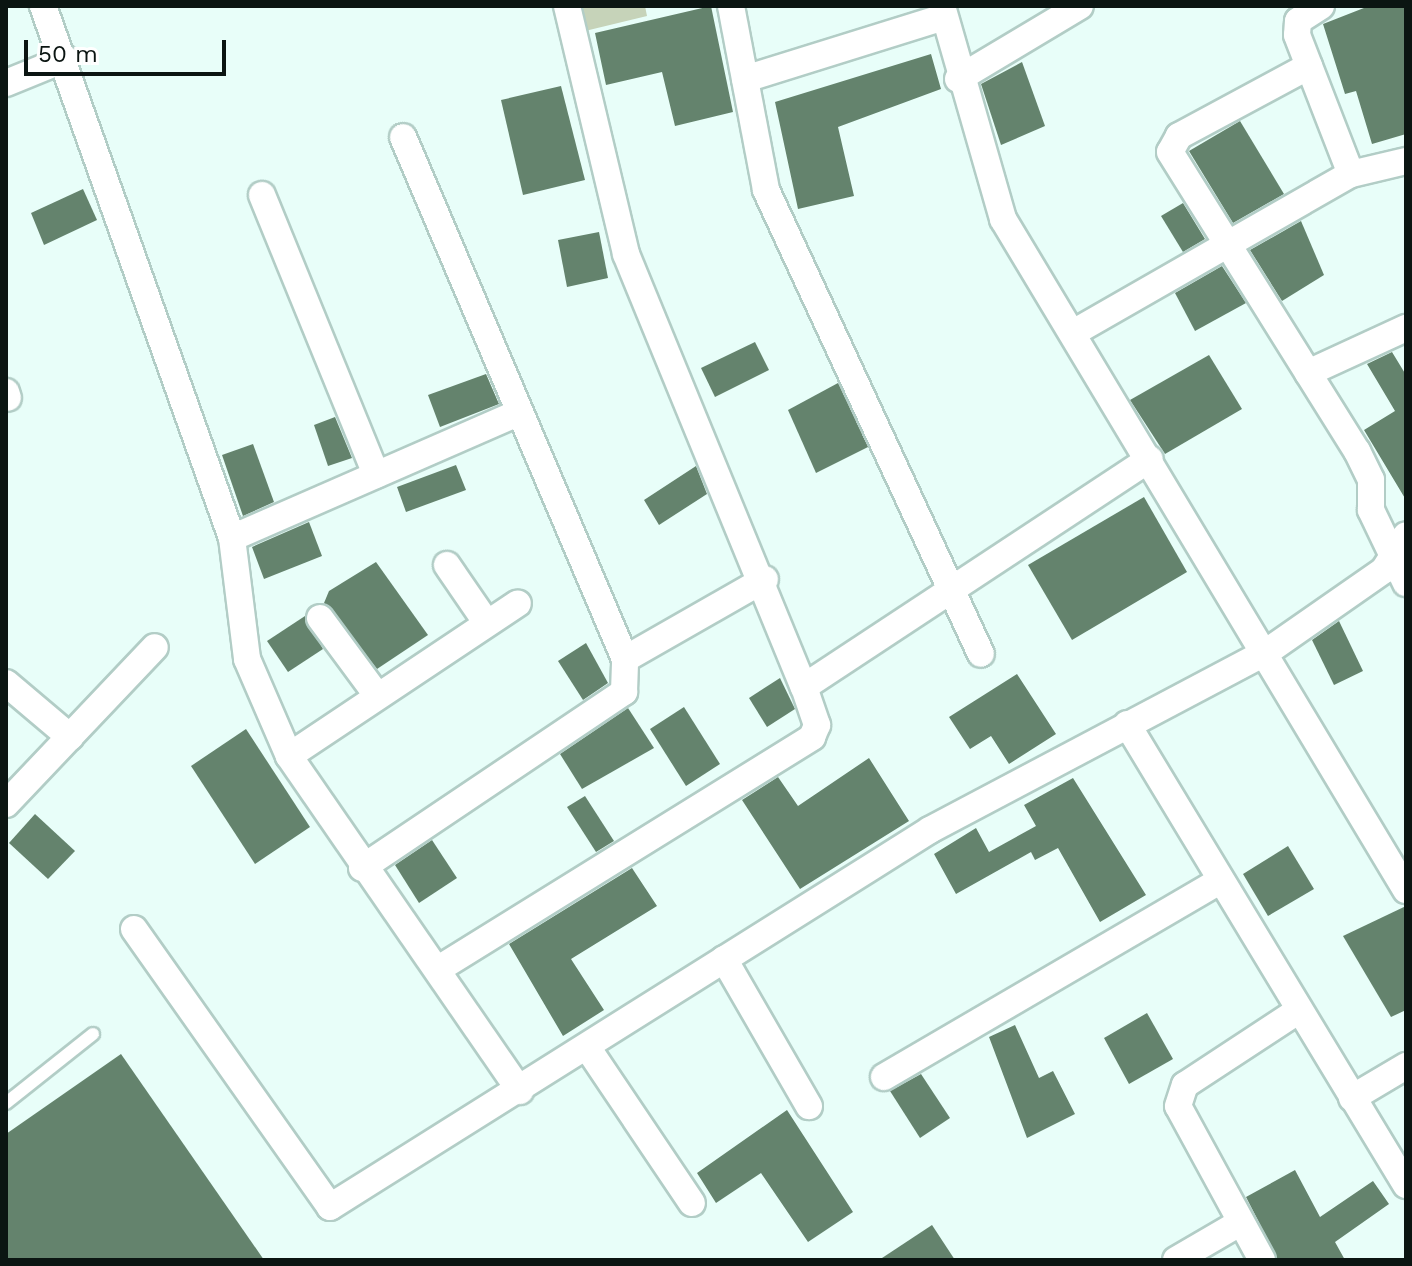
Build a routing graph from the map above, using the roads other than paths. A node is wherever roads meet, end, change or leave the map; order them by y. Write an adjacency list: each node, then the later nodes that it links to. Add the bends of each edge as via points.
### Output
1 (43, 6): 7 (street)
2 (567, 6): 27 (street, via 626,254)
3 (731, 6): 9 (street)
4 (1080, 6): 10 (street)
5 (1321, 6): 8 (street, via 1298,21)
6 (943, 11): 9 (street); 10 (street)
7 (65, 59): 11 (street); 24 (street)
8 (1309, 66): 14 (street); 16 (street, via 1173,141 1170,152)
9 (745, 79): 29 (street, via 766,190)
10 (958, 79): 18 (street, via 1003,219)
11 (6, 83)
12 (403, 137): 20 (street)
13 (1406, 161): 14 (street)
14 (1351, 174): 16 (street)
15 (262, 195): 22 (street)
16 (1226, 246): 18 (street); 19 (street)
17 (1406, 328): 19 (street)
18 (1073, 333): 21 (street)
19 (1308, 373): 25 (street, via 1371,480 1371,510)
20 (516, 414): 22 (street); 36 (street)
21 (1150, 459): 29 (street); 34 (street)
22 (376, 475): 24 (street)
23 (1406, 535): 25 (street)
24 (232, 538): 42 (street, via 247,659)
25 (1392, 559): 28 (street); 34 (street)
26 (447, 565): 32 (street)
27 (765, 579): 36 (street); 38 (street)
28 (1406, 583)
29 (948, 589): 35 (street); 38 (street)
30 (518, 603): 32 (street)
31 (320, 618): 39 (street)
32 (486, 622): 39 (street)
33 (155, 647): 41 (street)
34 (1268, 651): 40 (street); 46 (street)
35 (981, 654)
36 (625, 659): 44 (street, via 624,692)
37 (6, 683): 41 (street)
38 (804, 687): 49 (street, via 817,725 812,737)
39 (376, 694): 42 (street)
40 (1127, 724): 45 (street); 48 (street, via 930,830)
41 (70, 737): 43 (street)
42 (289, 756): 44 (street)
43 (6, 804)
44 (362, 868): 49 (street)
45 (1221, 880): 50 (street); 54 (street)
46 (1406, 890)
47 (134, 929): 55 (street, via 330,1207)
48 (724, 959): 52 (street); 58 (street)
49 (440, 968): 55 (street)
50 (1299, 1010): 56 (street); 61 (street, via 1179,1096)
51 (93, 1034): 57 (lane)
52 (587, 1047): 55 (street); 60 (street)
53 (1406, 1066): 56 (street)
54 (884, 1077)
55 (520, 1091)
56 (1352, 1098): 59 (street)
57 (6, 1103)
58 (809, 1106)
59 (1406, 1185)
60 (692, 1203)
61 (1241, 1222): 62 (street); 63 (street)
62 (1176, 1260)
63 (1262, 1260)

